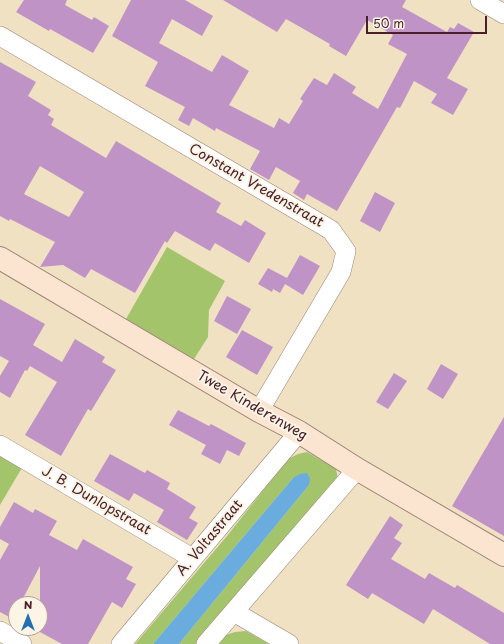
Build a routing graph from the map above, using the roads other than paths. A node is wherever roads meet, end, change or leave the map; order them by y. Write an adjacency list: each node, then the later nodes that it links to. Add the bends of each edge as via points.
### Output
1 (480, 0): 2 (street)
2 (504, 14)
3 (0, 36): 5 (street, Constant Vredenstraat, via 332,230 346,251 341,272)
4 (0, 258): 5 (street, Twee Kinderenweg)
5 (259, 411): 6 (street, Twee Kinderenweg)
6 (299, 432): 8 (street, Twee Kinderenweg); 10 (street, A. Voltastraat)
7 (0, 445): 10 (street, J. B. Dunlopstraat)
8 (358, 469): 9 (street, Twee Kinderenweg); 11 (street)
9 (504, 556)
10 (192, 558): 14 (street, A. Voltastraat)
11 (234, 612): 15 (street); 16 (street)
12 (0, 631): 13 (street)
13 (22, 644)
14 (121, 644)
15 (206, 644)
16 (289, 644)

